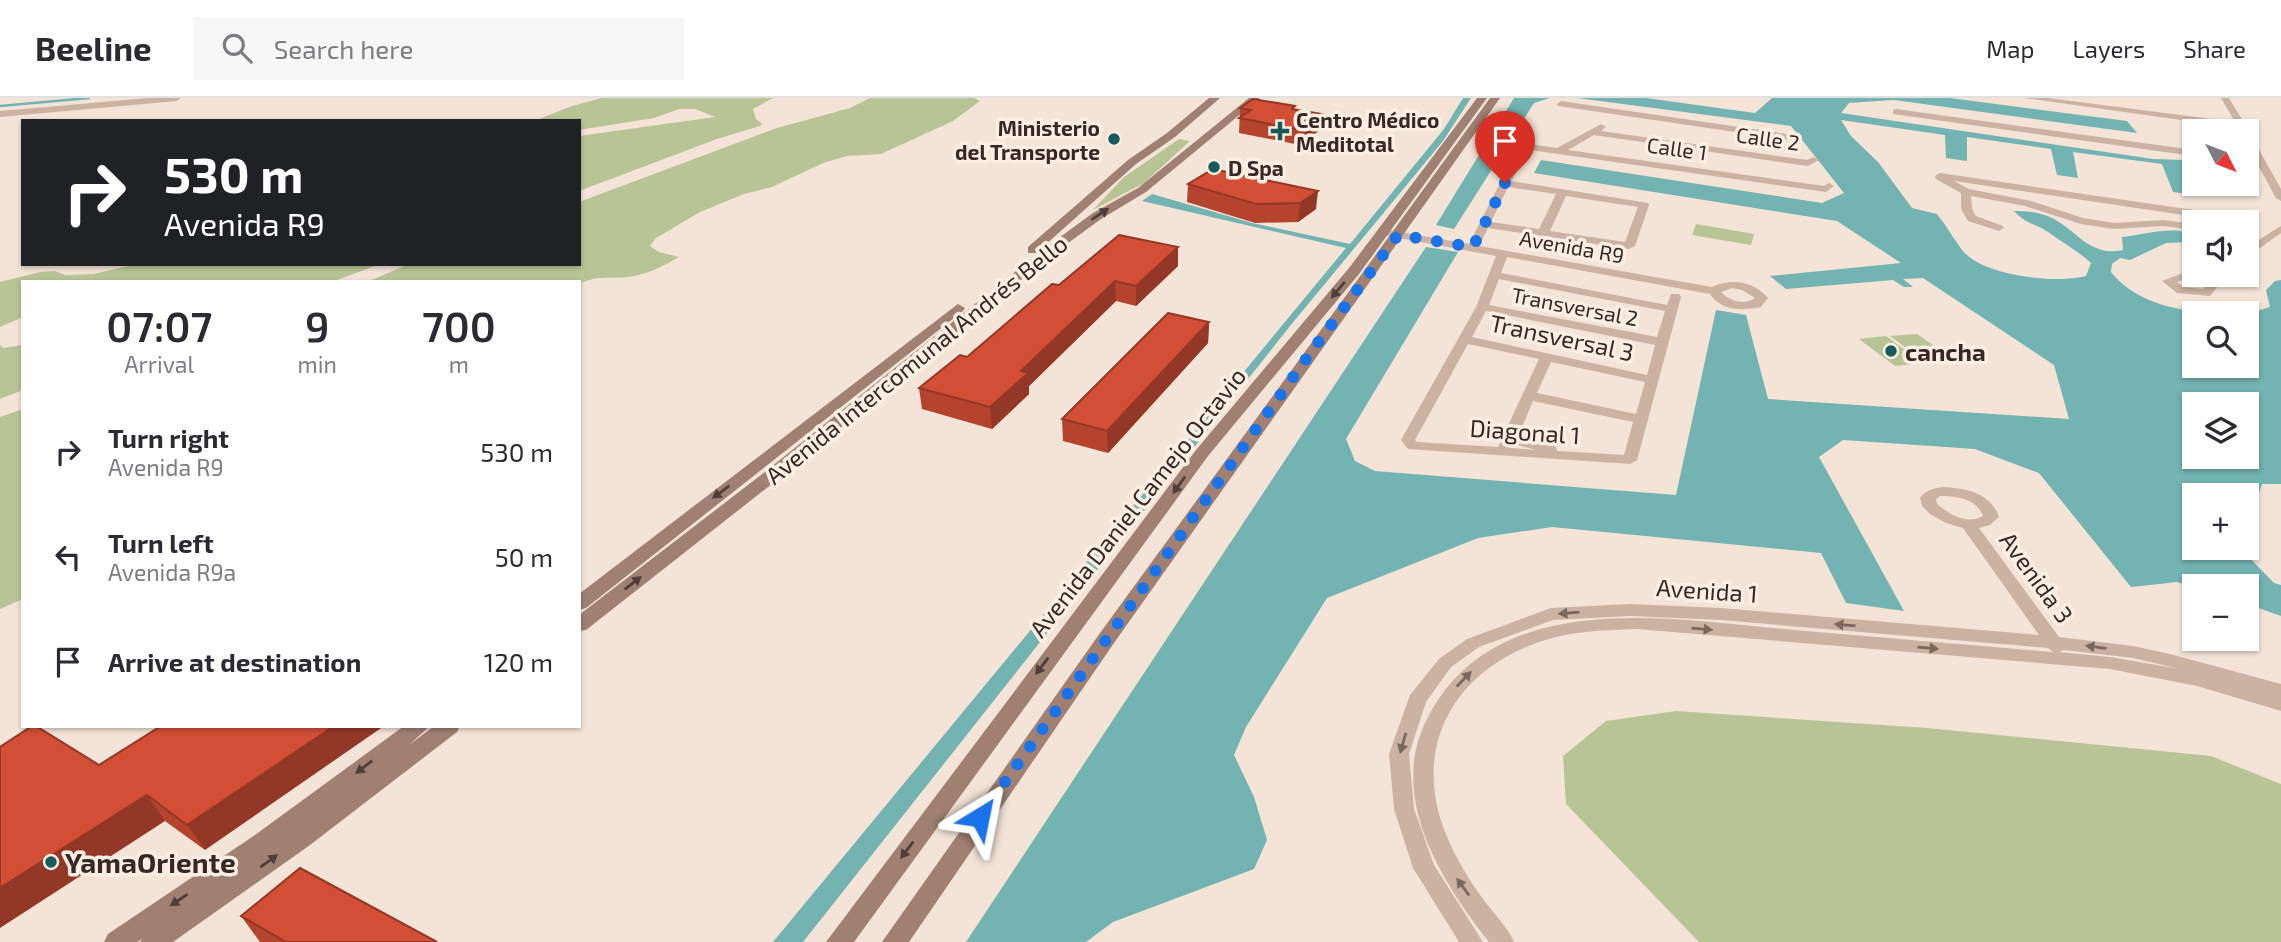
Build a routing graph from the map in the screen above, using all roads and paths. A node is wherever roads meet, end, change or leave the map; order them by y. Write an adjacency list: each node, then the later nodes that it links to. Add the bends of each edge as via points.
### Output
1 (177, 98): 12 (street)
2 (1215, 98): 17 (main road, Avenida Intercomunal Andrés Bello)
3 (1255, 98): 19 (main road, Avenida Intercomunal Andrés Bello)
4 (1482, 98): 39 (main road, Avenida Daniel Camejo Octavio)
5 (1495, 98): 39 (main road, Avenida Daniel Camejo Octavio)
6 (2028, 98): 8 (street)
7 (2225, 98): 15 (street)
8 (2069, 101): 11 (street)
9 (1561, 104): 13 (street)
10 (1896, 111): 22 (street)
11 (2139, 113): 14 (street, via 2153,110); 16 (street)
12 (0, 114)
13 (1621, 115): 18 (street); 20 (street, via 1793,138)
14 (2195, 119)
15 (2237, 119)
16 (2145, 127)
17 (1177, 131): 19 (main road); 63 (main road, Avenida Intercomunal Andrés Bello, one-way to 63, via 1132,162 1020,260)
18 (1592, 132): 21 (street); 24 (street, Calle 2, via 1808,163)
19 (1206, 135): 64 (main road, Avenida Intercomunal Andrés Bello, one-way to 19, via 1036,262 1097,216 1142,190)
20 (1794, 142)
21 (1560, 150): 27 (street, Calle 1, via 1529,147); 28 (street, Calle 1, via 1826,190)
22 (2182, 153)
23 (2259, 159): 26 (street)
24 (1814, 160)
25 (2259, 165): 26 (street)
26 (2263, 166): 31 (street)
27 (1505, 183): 29 (street); 34 (street)
28 (1829, 186)
29 (1563, 191): 40 (street); 40 (street, via 1644,205 1631,245)
30 (1966, 192): 32 (street, via 1940,176); 35 (street, via 2015,200 2101,224); 37 (street, via 1969,217)
31 (2281, 198)
32 (2182, 211)
33 (2281, 219): 36 (street, via 2276,221)
34 (1485, 224): 38 (street); 46 (street)
35 (2182, 225)
36 (2281, 227): 44 (street)
37 (1999, 228)
38 (1515, 229): 40 (street); 42 (street)
39 (1391, 233): 46 (street, Avenida R9); 75 (main road, Avenida Daniel Camejo Octavio, one-way to 75, via 1202,453); 76 (main road, Avenida Daniel Camejo Octavio)
40 (1543, 233)
41 (2281, 239): 44 (street)
42 (1508, 240)
43 (2259, 241): 44 (street)
44 (2264, 242): 45 (street)
45 (2259, 245)
46 (1473, 247): 47 (street, Avenida R9)
47 (1503, 253): 48 (street); 51 (street, Avenida R9)
48 (1495, 275): 52 (street); 54 (street, via 1673,303)
49 (2182, 276): 50 (street, via 2169,284 2206,293)
50 (2211, 287)
51 (1714, 291)
52 (1482, 307): 53 (street); 54 (street, Transversal 2)
53 (1463, 339): 55 (street, Transversal 3); 60 (street, Diagonal 1, via 1408,440 1416,446)
54 (1661, 342): 56 (street)
55 (1546, 358): 56 (street, Transversal 3); 57 (street)
56 (1652, 380): 58 (street)
57 (1530, 396): 58 (street); 59 (street)
58 (1640, 419): 61 (street, Diagonal 1, via 1630,460)
59 (1509, 438): 60 (street); 61 (street)
60 (1503, 453): 61 (street, Diagonal 1)
61 (1590, 459)
62 (1968, 524): 66 (street, Avenida 3)
63 (581, 602)
64 (581, 623)
65 (1878, 635): 66 (street, Avenida 1); 67 (street, Avenida 1, one-way to 67); 72 (street, Avenida 1, one-way to 65, via 1452,872 1424,796 1422,765 1446,701 1488,658 1514,644 1591,625 1637,623); 77 (street, Avenida 1, one-way to 77, via 1630,610 1564,613 1473,643 1445,663 1417,700 1399,754 1404,809 1424,868)
66 (2053, 642): 67 (street, Avenida 3); 68 (street, Avenida 1, one-way to 66, via 2133,652)
67 (2064, 659): 69 (street, Avenida 1, via 2149,668)
68 (2281, 691)
69 (2281, 704)
70 (416, 728): 73 (main road, one-way to 73, via 263,842)
71 (446, 728): 74 (main road, one-way to 71, via 302,838)
72 (1496, 940)
73 (117, 942)
74 (153, 942)
75 (839, 942)
76 (895, 942)
77 (1472, 942)

